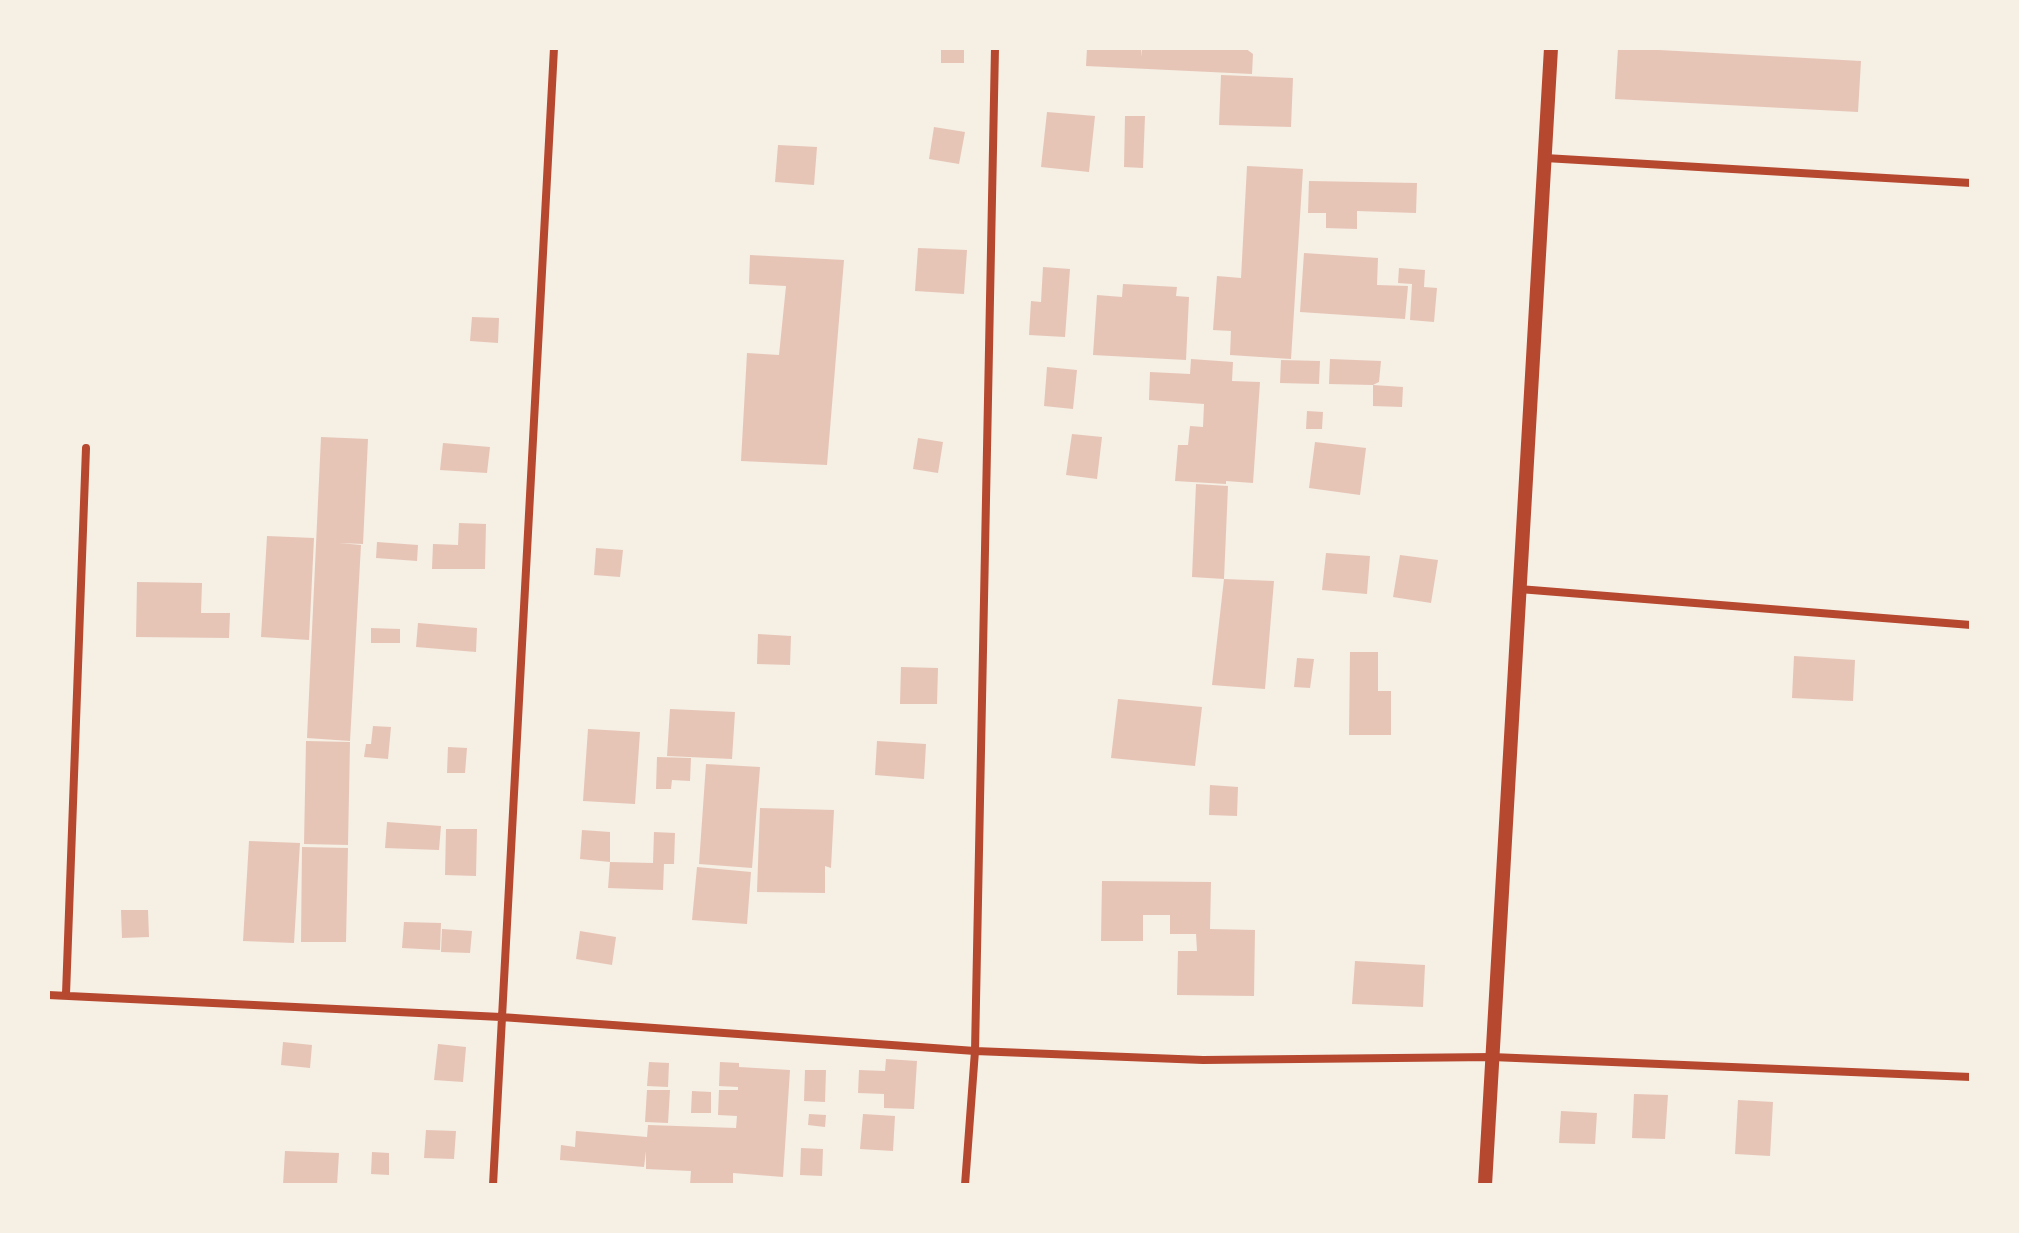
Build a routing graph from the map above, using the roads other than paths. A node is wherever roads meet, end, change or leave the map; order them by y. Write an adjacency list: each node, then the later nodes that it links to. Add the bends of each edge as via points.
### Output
1 (554, 48): 11 (street)
2 (995, 48): 12 (street)
3 (1551, 48): 4 (street)
4 (1545, 158): 5 (street); 7 (street)
5 (1971, 183)
6 (86, 448): 9 (street)
7 (1519, 589): 8 (street); 13 (street)
8 (1971, 625)
9 (66, 994): 10 (street); 11 (street)
10 (48, 995)
11 (501, 1017): 12 (street); 15 (street)
12 (975, 1051): 13 (street, via 1203,1060); 16 (street)
13 (1492, 1057): 14 (street); 17 (street)
14 (1971, 1077)
15 (493, 1185)
16 (965, 1185)
17 (1485, 1185)

